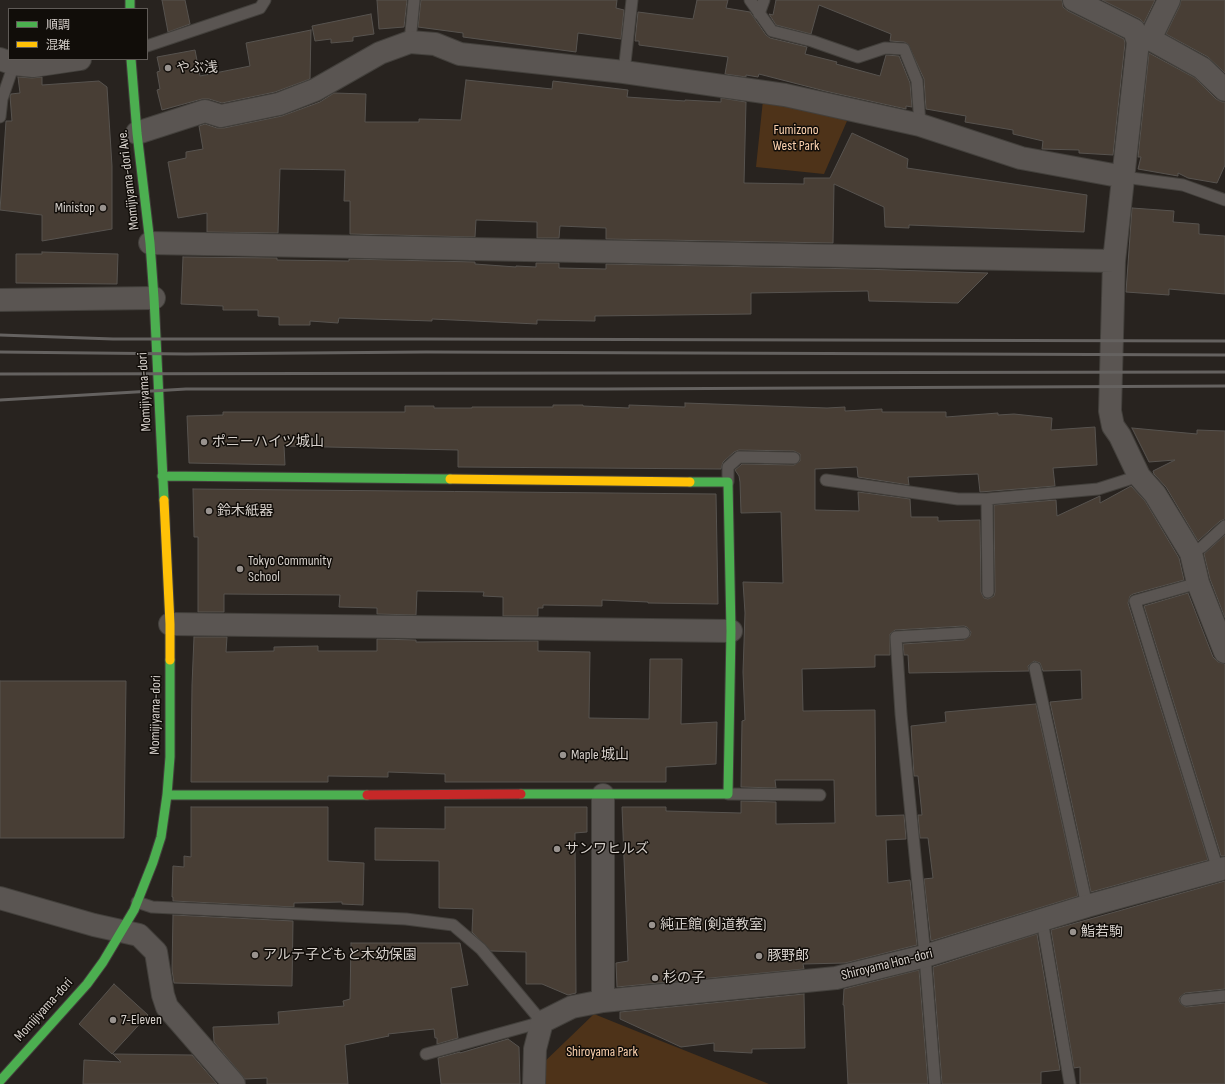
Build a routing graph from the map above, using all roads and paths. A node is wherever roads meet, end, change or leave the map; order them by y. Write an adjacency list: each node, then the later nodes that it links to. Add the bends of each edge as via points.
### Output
1 (265, 0): 11 (lane, via 260,8)
2 (414, 0): 10 (lane)
3 (632, 0): 15 (lane)
4 (750, 0): 8 (lane)
5 (764, 0): 8 (lane)
6 (1074, 0): 9 (street, via 1134,30)
7 (1169, 0): 9 (street)
8 (759, 14): 18 (lane, via 772,31 812,41 858,57 886,48 904,49 917,81)
9 (1144, 40): 16 (street, via 1202,68); 20 (street)
10 (410, 42): 15 (street, via 435,44 460,54); 19 (street, via 380,53 315,90 279,104 221,116 205,111)
11 (148, 46)
12 (73, 60): 14 (street, via 33,66)
13 (131, 60): 19 (street, Momijiyama-dori Ave.)
14 (7, 62): 17 (lane)
15 (624, 72): 18 (street, via 785,95)
16 (1225, 90)
17 (0, 117)
18 (920, 125): 20 (street, via 1021,158)
19 (137, 133): 22 (street, Momijiyama-dori Ave.)
20 (1124, 177): 21 (lane, via 1183,185); 23 (street)
21 (1225, 200)
22 (150, 243): 23 (street); 24 (street, Momijiyama-dori Ave.)
23 (1114, 261): 28 (street, via 1110,411 1113,426)
24 (154, 298): 25 (street); 27 (street, Momijiyama-dori)
25 (0, 300)
26 (794, 458): 30 (lane, via 739,457 728,467)
27 (162, 476): 30 (street); 36 (street, Momijiyama-dori)
28 (1139, 476): 31 (lane, via 1098,489); 33 (street, via 1155,494)
29 (826, 480): 31 (lane, via 958,499)
30 (728, 482): 37 (street)
31 (987, 499): 35 (lane)
32 (1225, 526): 33 (lane, via 1202,547)
33 (1191, 553): 34 (street)
34 (1198, 583): 39 (street); 45 (lane, via 1135,601)
35 (988, 592)
36 (170, 624): 37 (street); 42 (street, Momijiyama-dori, via 170,757)
37 (731, 631): 41 (street)
38 (964, 633): 51 (lane, via 896,637)
39 (1225, 652)
40 (1035, 668): 48 (lane)
41 (728, 794): 43 (street); 44 (lane)
42 (167, 795): 43 (street); 47 (street, Momijiyama-dori, via 161,837)
43 (603, 795): 54 (street)
44 (820, 795)
45 (1222, 869): 48 (street, Shiroyama Hon-dori)
46 (0, 898): 50 (street)
47 (137, 902): 50 (street, Momijiyama-dori); 55 (lane, via 152,907 406,919 453,924 481,949)
48 (1087, 906): 49 (street, Shiroyama Hon-dori)
49 (1042, 920): 51 (street, Shiroyama Hon-dori); 61 (lane)
50 (122, 931): 57 (street, Momijiyama-dori, via 87,984); 58 (street, via 140,935 156,952 167,1007)
51 (925, 956): 54 (street, Shiroyama Hon-dori, via 836,978); 60 (lane)
52 (1225, 996): 53 (lane)
53 (1186, 1000)
54 (603, 1001): 55 (street, Shiroyama Hon-dori, via 572,1007)
55 (542, 1022): 56 (lane); 59 (street, via 535,1049)
56 (426, 1054)
57 (0, 1081)
58 (234, 1084)
59 (534, 1084)
60 (935, 1084)
61 (1070, 1084)

